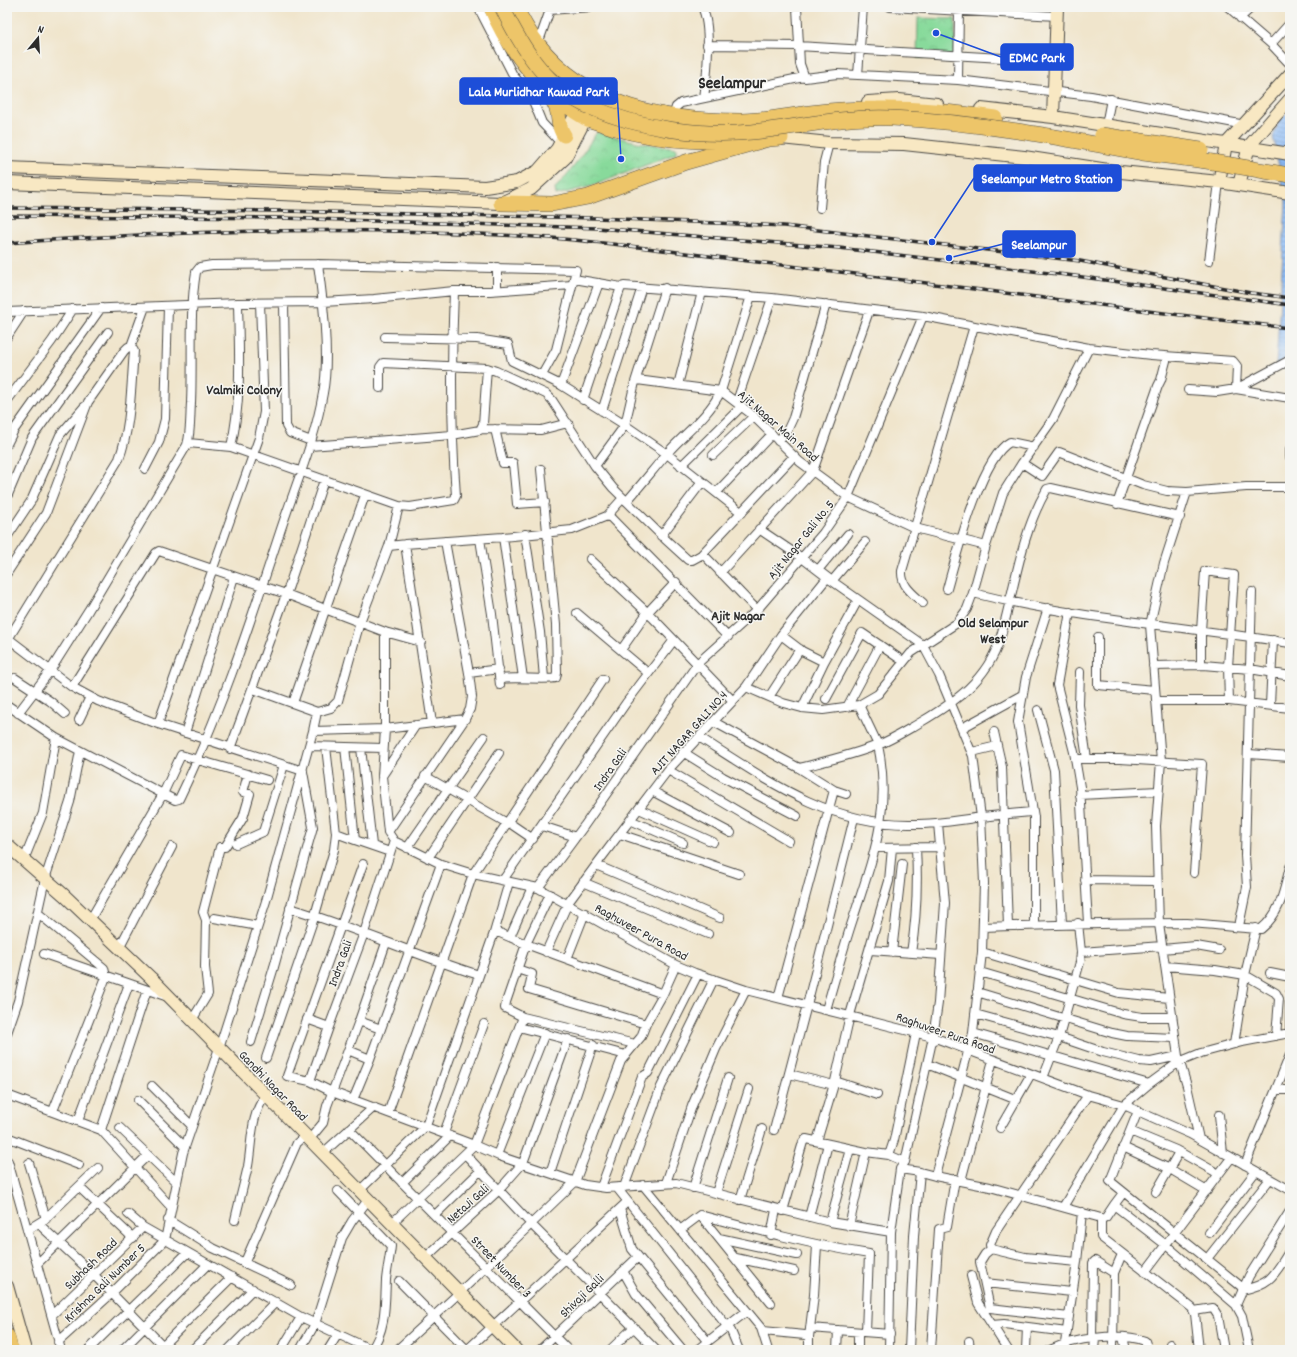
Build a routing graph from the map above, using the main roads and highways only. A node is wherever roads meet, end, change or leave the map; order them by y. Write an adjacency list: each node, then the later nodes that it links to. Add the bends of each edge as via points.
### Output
1 (491, 7): 4 (highway, via 522,61)
2 (502, 7): 7 (highway, bridge, via 544,76 567,95 590,107 631,121 676,130 720,132 750,132 854,119 890,118 978,125)
3 (515, 7): 6 (highway, bridge, via 538,44 566,74 617,104 673,116 742,121 878,109 932,110)
4 (540, 83): 5 (highway, via 557,109); 8 (highway, via 566,106 582,115 632,133 673,140 774,138 686,162 588,198 552,204)
5 (562, 139)
6 (1290, 165)
7 (1290, 175)
8 (501, 203)
9 (7, 1336): 10 (highway)
10 (11, 1350)

